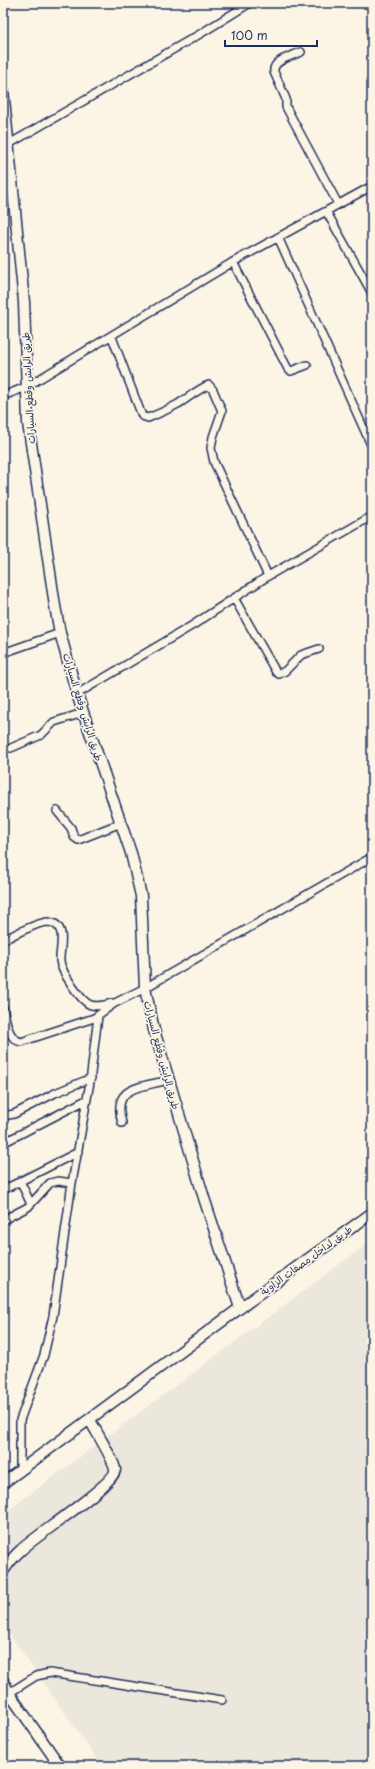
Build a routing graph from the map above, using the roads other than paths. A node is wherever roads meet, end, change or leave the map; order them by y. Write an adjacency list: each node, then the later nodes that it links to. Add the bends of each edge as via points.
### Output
1 (250, 3): 4 (street)
2 (301, 52): 6 (street, via 277,64 274,72 286,99 286,108)
3 (3, 93): 4 (main road, طريق الرابش وقطع السيارات)
4 (9, 144): 13 (main road, طريق الرابش وقطع السيارات, via 24,302)
5 (372, 186): 6 (street)
6 (338, 204): 7 (street)
7 (326, 211): 8 (street); 10 (street)
8 (278, 237): 9 (street); 15 (street)
9 (233, 262): 11 (street); 12 (street, via 288,369 291,371)
10 (372, 292)
11 (112, 337): 13 (street); 17 (street, via 142,416 155,416 203,387 209,385 213,390 222,411 211,448 214,462)
12 (307, 365)
13 (26, 387): 14 (street); 19 (main road, طريق الرابش وقطع السيارات, via 38,496)
14 (3, 396)
15 (372, 447)
16 (372, 516): 17 (street)
17 (268, 576): 18 (street)
18 (234, 598): 20 (street, via 279,674 300,655); 22 (street)
19 (60, 633): 21 (street); 22 (main road, طريق الرابش وقطع السيارات)
20 (320, 649)
21 (3, 653)
22 (77, 694): 23 (main road, طريق الرابش وقطع السيارات)
23 (83, 713): 24 (street, via 54,722 41,735); 26 (main road, طريق الرابش وقطع السيارات)
24 (11, 748)
25 (57, 811): 26 (street, via 78,840)
26 (120, 823): 29 (main road, طريق الرابش وقطع السيارات, via 141,896)
27 (372, 858): 29 (street)
28 (3, 940): 30 (street, via 41,924 56,924 62,934 60,962 84,1001 97,1006)
29 (145, 988): 30 (street); 34 (main road, طريق الرابش وقطع السيارات)
30 (115, 1003): 32 (street)
31 (3, 1007): 32 (street, via 11,1035 21,1042)
32 (98, 1016): 33 (street)
33 (91, 1078): 35 (street); 36 (street, via 14,1114)
34 (168, 1080): 37 (street, via 127,1091 122,1096 118,1111); 46 (main road, طريق الرابش وقطع السيارات)
35 (86, 1100): 38 (street); 39 (street)
36 (3, 1116)
37 (122, 1123)
38 (3, 1142)
39 (78, 1152): 40 (street); 41 (street)
40 (20, 1181): 42 (street); 43 (street)
41 (72, 1182): 43 (street, via 50,1183); 48 (street, via 53,1316 44,1355 20,1420)
42 (3, 1190)
43 (30, 1204): 45 (street, via 19,1213)
44 (372, 1213): 46 (main road, طريق لداخل مصفات الزاوية)
45 (3, 1220)
46 (240, 1308): 47 (main road, طريق لداخل مصفات الزاوية)
47 (90, 1420): 48 (main road, طريق لداخل مصفات الزاوية); 50 (main road, via 112,1462 114,1476 21,1549)
48 (20, 1472): 49 (main road, طريق لداخل مصفات الزاوية)
49 (3, 1483)
50 (3, 1572)
51 (3, 1681): 52 (main road)
52 (9, 1693): 53 (street, via 42,1673 50,1673); 54 (main road)
53 (222, 1700)
54 (60, 1766)

